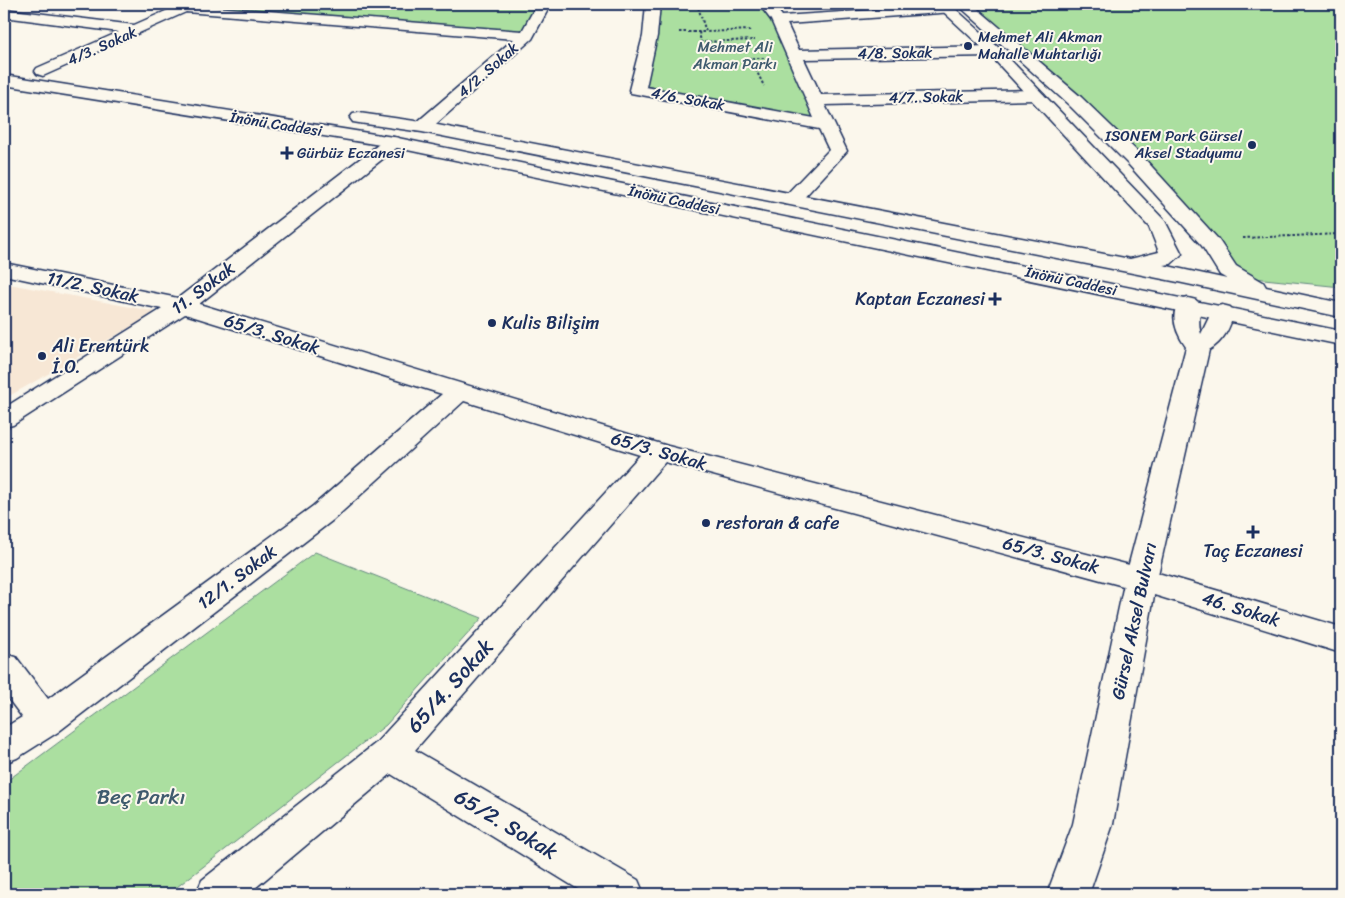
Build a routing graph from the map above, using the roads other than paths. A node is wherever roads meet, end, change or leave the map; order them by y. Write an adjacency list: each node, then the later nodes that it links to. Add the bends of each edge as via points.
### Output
1 (8, 4): 7 (street)
2 (544, 4): 11 (street, 4/2. Sokak)
3 (653, 4): 19 (street, 4/6. Sokak, via 650,36 638,90)
4 (766, 4): 9 (street)
5 (184, 6): 10 (street, 4/3. Sokak); 11 (street)
6 (952, 6): 9 (street); 12 (street); 27 (street, via 1076,101 1208,239)
7 (4, 7)
8 (4, 13): 10 (street)
9 (778, 20): 13 (street)
10 (138, 30): 15 (street, 4/3. Sokak)
11 (527, 36): 20 (street, 4/2. Sokak)
12 (994, 50): 13 (street, 4/8. Sokak); 18 (street)
13 (795, 55): 17 (street)
14 (4, 65): 15 (street, İnönü Caddesi)
15 (43, 71): 20 (street, İnönü Caddesi)
16 (4, 80): 21 (street, İnönü Caddesi)
17 (812, 94): 18 (street, 4/7. Sokak); 19 (street)
18 (1036, 95): 23 (street, via 1158,225)
19 (826, 125): 22 (street, via 838,151)
20 (422, 127): 22 (street, İnönü Caddesi)
21 (393, 142): 28 (street, İnönü Caddesi); 29 (street, 11. Sokak)
22 (791, 200): 24 (street, İnönü Caddesi)
23 (1171, 254): 24 (street, via 1139,264); 26 (street)
24 (1109, 262): 26 (street, İnönü Caddesi)
25 (4, 269): 29 (street, 11/2. Sokak)
26 (1178, 275): 27 (street, İnönü Caddesi); 28 (street); 31 (street, via 1192,294)
27 (1224, 275): 30 (street, İnönü Caddesi, via 1284,297); 31 (street)
28 (1188, 305): 31 (street, İnönü Caddesi); 33 (street, via 1188,334)
29 (182, 306): 34 (street, 65/3. Sokak); 35 (street, 11. Sokak)
30 (1341, 310)
31 (1222, 312): 32 (street, İnönü Caddesi); 33 (street, via 1211,340)
32 (1341, 338)
33 (1198, 346): 37 (street, Gürsel Aksel Bulvarı)
34 (458, 392): 36 (street, 65/3. Sokak); 40 (street, 12/1. Sokak, via 323,513)
35 (4, 419)
36 (659, 452): 37 (street, 65/3. Sokak); 42 (street, 65/4. Sokak)
37 (1141, 579): 38 (street, 46. Sokak); 45 (street, Gürsel Aksel Bulvarı, via 1093,824)
38 (1341, 640)
39 (4, 667): 40 (street)
40 (45, 721): 41 (street, 12/1. Sokak)
41 (4, 748)
42 (389, 754): 43 (street, 65/4. Sokak); 44 (street, 65/2. Sokak)
43 (217, 894)
44 (623, 894)
45 (1068, 894)

